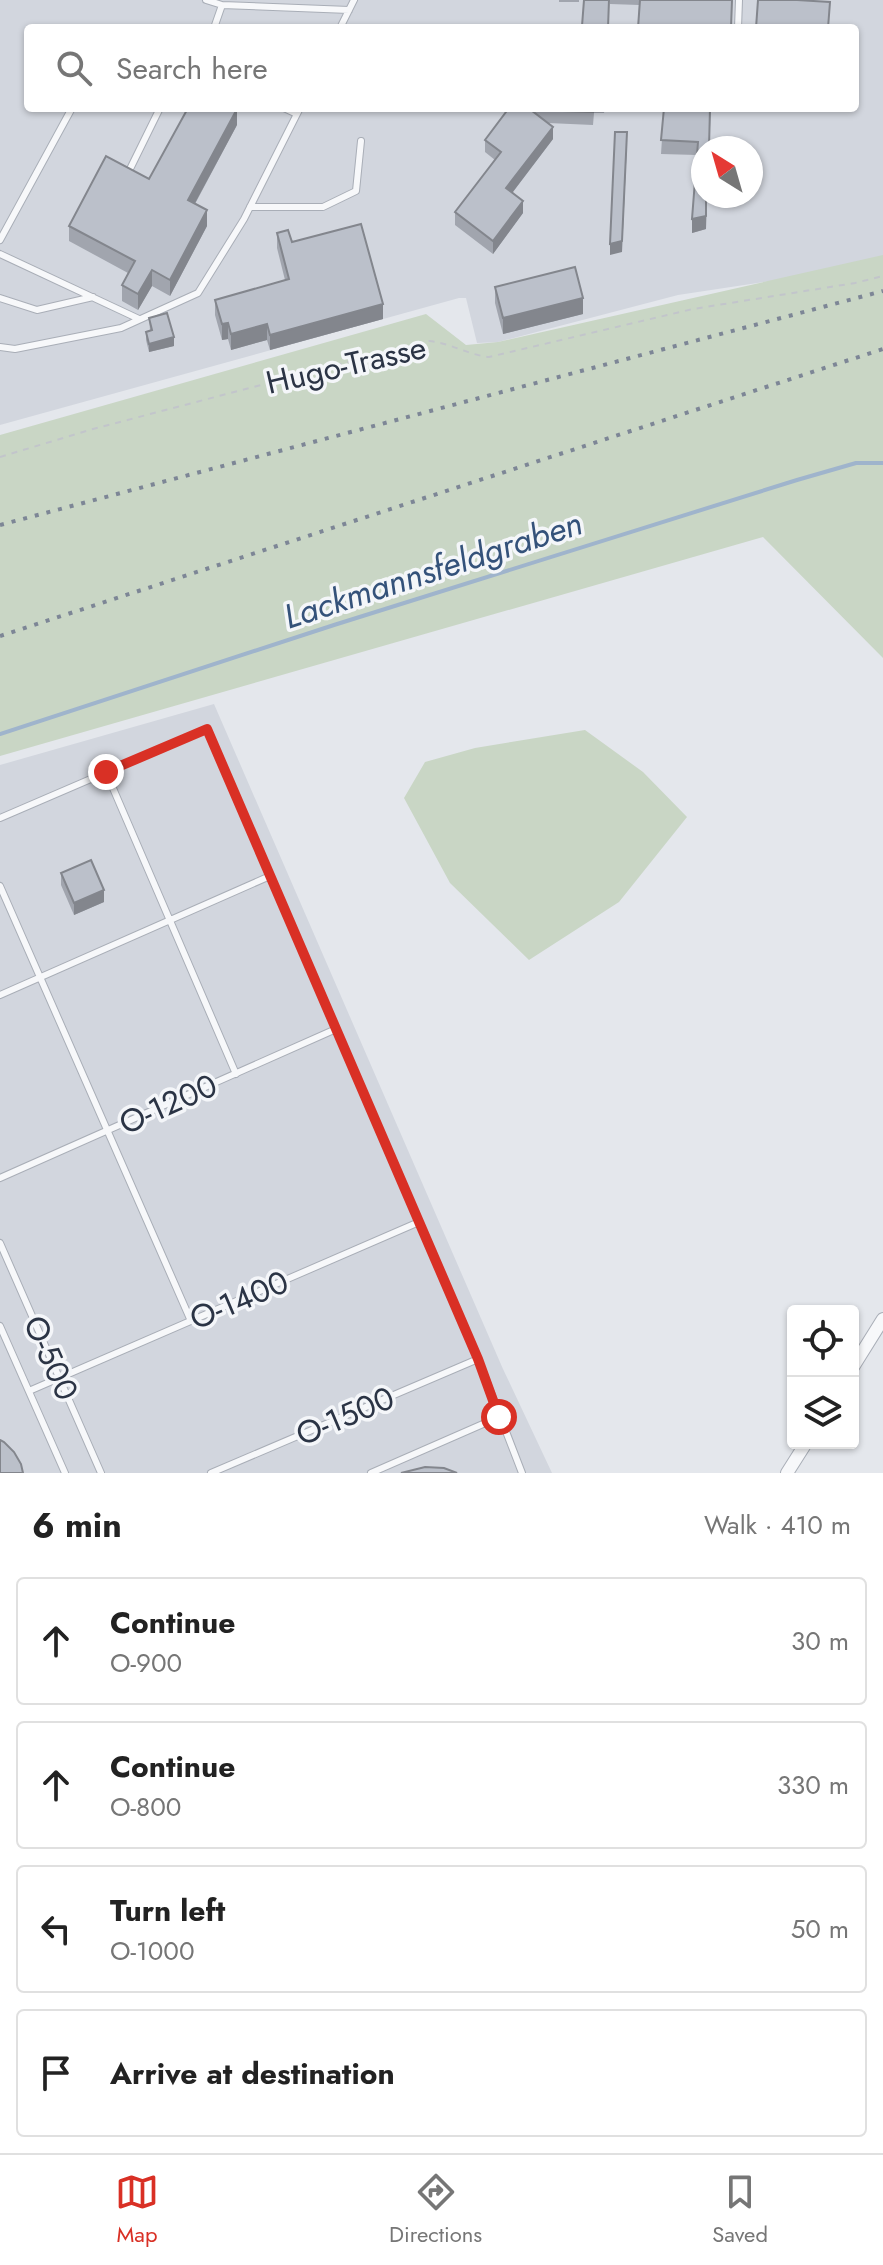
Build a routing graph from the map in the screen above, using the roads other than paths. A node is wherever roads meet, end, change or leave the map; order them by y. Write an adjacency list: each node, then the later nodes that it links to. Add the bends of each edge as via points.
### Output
1 (206, 0): 4 (lane)
2 (354, 0): 5 (lane)
3 (739, 0): 8 (lane)
4 (222, 5): 5 (lane); 6 (lane)
5 (349, 10): 7 (lane)
6 (215, 24)
7 (342, 24)
8 (738, 24)
9 (70, 112): 15 (lane)
10 (158, 112): 13 (lane)
11 (298, 112): 14 (lane)
12 (361, 141): 14 (lane, via 356,191 323,207)
13 (130, 169)
14 (250, 207): 19 (lane, via 198,293)
15 (0, 240)
16 (0, 254): 17 (lane)
17 (93, 297): 18 (lane, via 37,310); 19 (lane)
18 (0, 298)
19 (139, 319): 20 (lane, via 121,328 15,349)
20 (0, 347)
21 (106, 772): 22 (lane); 23 (lane, via 207,729); 25 (lane)
22 (0, 818)
23 (270, 876): 25 (lane); 28 (lane)
24 (0, 886): 26 (lane)
25 (170, 920): 26 (lane); 29 (lane)
26 (41, 978): 27 (lane); 30 (lane)
27 (0, 995)
28 (336, 1029): 29 (lane, O-1200); 32 (lane)
29 (236, 1074): 30 (lane, O-1200)
30 (108, 1130): 31 (lane, O-1200); 35 (lane)
31 (0, 1178)
32 (419, 1222): 35 (lane, O-1400); 38 (lane)
33 (0, 1243): 39 (lane, O-500)
34 (883, 1319): 37 (street)
35 (191, 1321): 39 (lane, O-1400)
36 (0, 1326): 40 (lane)
37 (859, 1357)
38 (478, 1359): 41 (lane); 45 (lane, O-1500)
39 (59, 1377): 40 (lane, O-1400); 44 (lane, O-500)
40 (29, 1391): 43 (lane)
41 (499, 1417): 46 (lane); 47 (lane)
42 (802, 1449): 48 (street)
43 (65, 1473)
44 (101, 1473)
45 (211, 1473)
46 (371, 1473)
47 (522, 1473)
48 (787, 1473)

